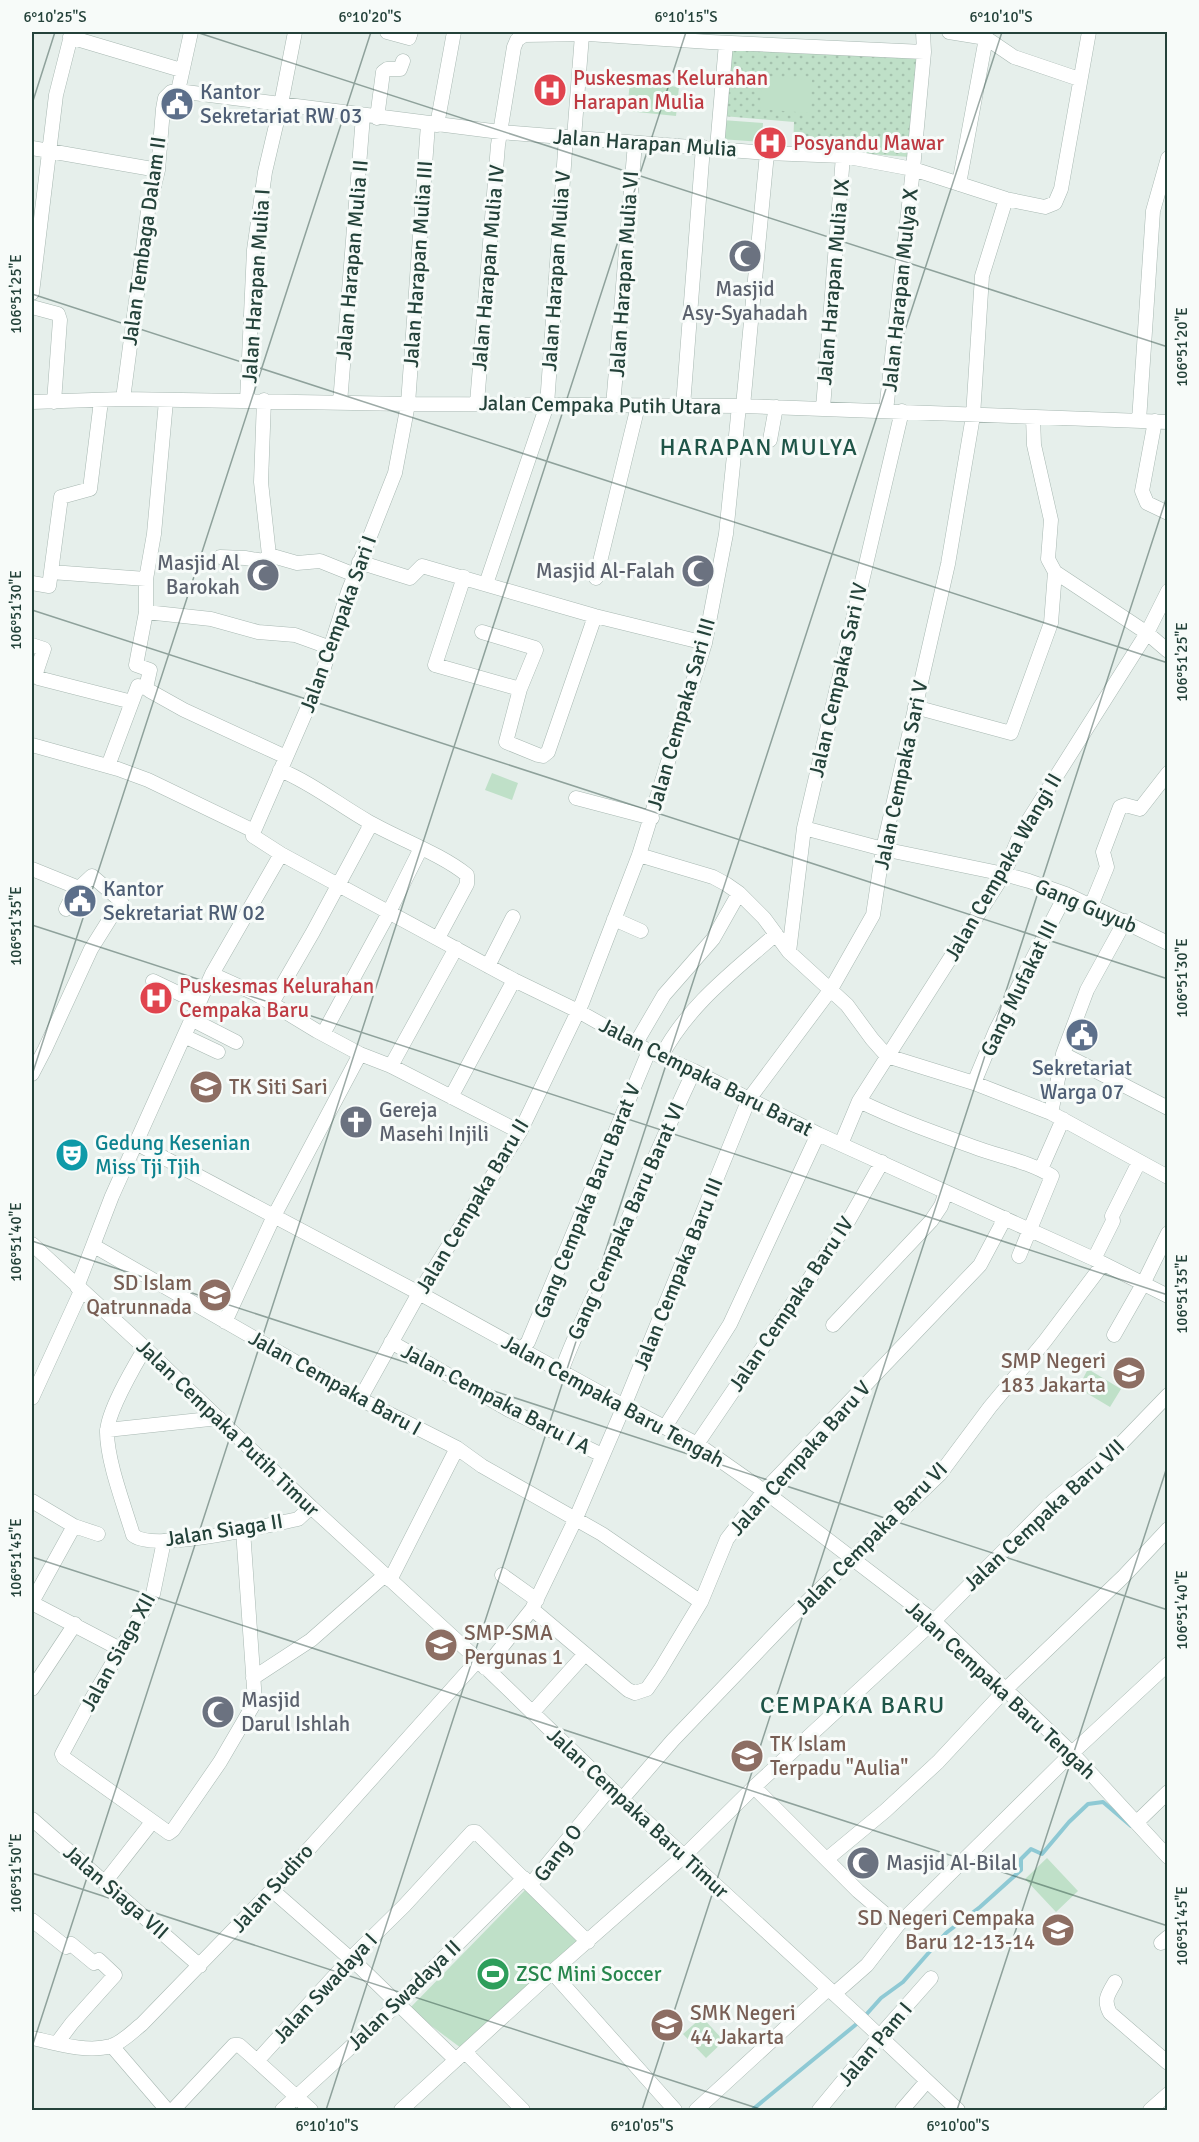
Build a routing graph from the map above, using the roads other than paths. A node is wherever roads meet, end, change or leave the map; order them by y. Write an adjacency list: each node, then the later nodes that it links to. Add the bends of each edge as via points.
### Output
1 (191, 32): 17 (street, Jalan Tembaga Dalam II)
2 (295, 32): 20 (street, Jalan Harapan Mulia I)
3 (387, 32): 10 (street)
4 (454, 32): 22 (street, Jalan Harapan Mulia III)
5 (923, 32): 15 (street, Jalan Harapan Mulya X)
6 (949, 32): 13 (street)
7 (1089, 32): 18 (street)
8 (71, 34): 17 (street); 28 (street, via 56,96)
9 (586, 34): 11 (street); 23 (street, Jalan Harapan Mulia IV, via 524,35 517,40); 24 (street, Jalan Harapan Mulia V)
10 (410, 35)
11 (711, 37): 14 (street)
12 (749, 38): 14 (street); 15 (street)
13 (986, 38): 18 (street, via 1014,57); 34 (street)
14 (726, 43): 26 (street)
15 (924, 52): 32 (street, Jalan Harapan Mulya X)
16 (404, 61): 21 (street, Jalan Harapan Mulia II, via 400,69 382,72)
17 (182, 70): 19 (street, Jalan Tembaga Dalam II)
18 (1079, 79): 35 (street, Jalan Harapan Mulia, via 1061,189 1055,203 1045,207)
19 (178, 91): 20 (street); 33 (street, Jalan Tembaga Dalam II, via 165,98)
20 (281, 104): 21 (street, Jalan Harapan Mulia); 42 (street, Jalan Harapan Mulia I, via 265,172 254,250)
21 (370, 117): 22 (street, Jalan Harapan Mulia); 45 (street, Jalan Harapan Mulia II)
22 (432, 125): 23 (street, Jalan Harapan Mulia); 47 (street, Jalan Harapan Mulia III)
23 (500, 132): 24 (street, Jalan Harapan Mulia); 46 (street, Jalan Harapan Mulia IV)
24 (570, 138): 25 (street, Jalan Harapan Mulia); 48 (street, Jalan Harapan Mulia V)
25 (634, 143): 26 (street, Jalan Harapan Mulia); 49 (street, Jalan Harapan Mulia VI)
26 (710, 147): 29 (street, Jalan Harapan Mulia); 51 (street)
27 (32, 148): 28 (street)
28 (49, 150): 33 (street); 36 (street)
29 (767, 153): 30 (street, Jalan Harapan Mulia); 52 (street, Jalan Cempaka Sari III)
30 (843, 156): 32 (street, Jalan Harapan Mulia); 54 (street, Jalan Harapan Mulia IX)
31 (1167, 158): 59 (street, via 1153,211)
32 (914, 169): 34 (street, Jalan Harapan Mulia); 55 (street, Jalan Harapan Mulya X)
33 (158, 170): 38 (street, Jalan Tembaga Dalam II, via 148,211)
34 (959, 184): 35 (street, Jalan Harapan Mulia)
35 (1005, 200): 57 (street, Jalan Cempaka Sari V, via 982,276)
36 (32, 293)
37 (32, 307): 44 (street, via 52,311 60,320)
38 (123, 399): 39 (street, Jalan Cempaka Putih Utara); 41 (street, Jalan Cempaka Putih Utara)
39 (166, 400): 42 (street, Jalan Cempaka Putih Utara); 70 (street)
40 (264, 400): 42 (street, Jalan Cempaka Putih Utara); 45 (street, Jalan Cempaka Putih Utara); 63 (street, via 261,482)
41 (101, 401): 44 (street, Jalan Cempaka Putih Utara); 66 (street, via 90,489 61,496)
42 (247, 401)
43 (32, 402): 44 (street, Jalan Cempaka Putih Utara)
44 (54, 402)
45 (340, 403): 47 (street, Jalan Cempaka Putih Utara)
46 (477, 403): 47 (street, Jalan Cempaka Putih Utara); 48 (street, Jalan Cempaka Putih Utara)
47 (408, 404): 65 (street, Jalan Cempaka Sari I, via 395,473)
48 (547, 405): 49 (street, Jalan Cempaka Putih Utara); 72 (street, Jalan Harapan Mulia V)
49 (613, 406): 50 (street, Jalan Cempaka Putih Utara)
50 (638, 406): 51 (street, Jalan Cempaka Putih Utara); 69 (street)
51 (683, 406): 52 (street, Jalan Cempaka Putih Utara)
52 (741, 406): 53 (street, Jalan Cempaka Putih Utara); 78 (street, Jalan Cempaka Sari III, via 726,534)
53 (776, 407): 54 (street, Jalan Cempaka Putih Utara); 61 (street)
54 (823, 408): 55 (street, Jalan Cempaka Putih Utara)
55 (886, 411): 56 (street, Jalan Cempaka Putih Utara)
56 (902, 411): 57 (street, Jalan Cempaka Putih Utara); 93 (street, Jalan Cempaka Sari IV)
57 (973, 416): 58 (street, Jalan Cempaka Putih Utara); 85 (street, Jalan Cempaka Sari V, via 948,564)
58 (1033, 417): 59 (street, Jalan Cempaka Putih Utara); 67 (street, via 1034,445 1051,520 1048,560)
59 (1139, 421): 60 (street, Jalan Cempaka Putih Utara)
60 (1161, 422): 62 (street, via 1142,491 1147,503)
61 (770, 440)
62 (1167, 513)
63 (269, 555): 64 (street, via 264,561); 65 (street, via 297,563 320,561)
64 (220, 557)
65 (357, 568): 68 (street, via 410,578 422,566); 80 (street, Jalan Cempaka Sari I)
66 (51, 572): 70 (street); 71 (street, via 49,586)
67 (1054, 572): 77 (street); 85 (street, via 1051,623 1011,733)
68 (464, 577): 72 (street); 83 (street, via 435,665)
69 (596, 578)
70 (146, 579): 74 (street)
71 (32, 583)
72 (486, 584): 75 (street)
73 (1167, 591): 77 (street, Jalan Cempaka Wangi II)
74 (146, 612): 80 (street, via 295,635); 82 (street, via 136,663 150,670)
75 (595, 615): 78 (street); 83 (street, via 548,752 543,756 506,742)
76 (482, 632): 83 (street, via 535,648)
77 (1147, 633): 81 (street); 100 (street, Jalan Cempaka Wangi II, via 1021,832)
78 (705, 643): 91 (street, Jalan Cempaka Sari III)
79 (32, 645): 84 (street, via 44,649 38,678)
80 (332, 648): 87 (street, Jalan Cempaka Sari I)
81 (1167, 651)
82 (146, 688): 84 (street, via 137,687); 87 (street)
83 (520, 689)
84 (132, 702): 88 (street)
85 (915, 707): 96 (street, Jalan Cempaka Sari V)
86 (32, 745): 88 (street, Jalan Cempaka Baru Barat)
87 (283, 764): 92 (street); 94 (street, Jalan Cempaka Sari I)
88 (108, 766): 94 (street, Jalan Cempaka Baru Barat, via 168,789)
89 (1167, 773): 105 (street, via 1140,809 1120,807 1103,852 1107,867)
90 (576, 798): 91 (street)
91 (652, 818): 98 (street, Jalan Cempaka Sari III)
92 (371, 824): 95 (street); 101 (street)
93 (804, 828): 96 (street, Gang Guyub); 116 (street, Jalan Cempaka Sari IV)
94 (254, 835): 97 (street, Jalan Cempaka Baru Barat)
95 (421, 848): 107 (street); 113 (street, via 468,877)
96 (883, 849): 100 (street, Gang Guyub); 121 (street, Jalan Cempaka Sari V, via 873,915)
97 (281, 854): 101 (street, Jalan Cempaka Baru Barat); 118 (street)
98 (639, 855): 103 (street, via 713,877); 109 (street, Jalan Cempaka Sari III)
99 (32, 869): 102 (street)
100 (1004, 874): 104 (street, Gang Guyub); 134 (street, Jalan Cempaka Wangi II)
101 (338, 884): 107 (street, Jalan Cempaka Baru Barat); 123 (street)
102 (78, 888): 106 (street); 137 (street, via 90,876 119,897 121,903 91,950)
103 (739, 893): 112 (street); 129 (street, via 713,939 664,995)
104 (1066, 894): 105 (street, Gang Guyub); 138 (street, Gang Mufakat III, via 996,1030)
105 (1091, 906): 110 (street, Gang Guyub)
106 (66, 909)
107 (388, 911): 113 (street, Jalan Cempaka Baru Barat); 126 (street)
108 (513, 917): 117 (street)
109 (614, 919): 111 (street); 124 (street, Jalan Cempaka Sari III)
110 (1125, 921): 114 (street, Gang Guyub); 133 (street, via 1087,990)
111 (641, 931)
112 (776, 934): 116 (street); 132 (street, Gang Cempaka Baru Barat V, via 706,995)
113 (438, 938): 115 (street, Jalan Cempaka Baru Barat)
114 (1167, 943)
115 (456, 948): 117 (street, Jalan Cempaka Baru Barat); 135 (street)
116 (789, 952): 121 (street)
117 (488, 966): 119 (street, Jalan Cempaka Baru Barat)
118 (213, 974): 122 (street); 123 (street)
119 (514, 980): 124 (street, Jalan Cempaka Baru Barat); 139 (street)
120 (153, 981): 122 (street)
121 (831, 989): 134 (street); 140 (street, Jalan Cempaka Sari V)
122 (199, 1003): 125 (street)
123 (272, 1003): 126 (street)
124 (578, 1011): 129 (street, Jalan Cempaka Baru Barat); 144 (street, Jalan Cempaka Baru II)
125 (191, 1019): 127 (street); 128 (street)
126 (323, 1034): 131 (street)
127 (184, 1036): 130 (street); 146 (street)
128 (236, 1042)
129 (636, 1043): 132 (street, Jalan Cempaka Baru Barat)
130 (218, 1052)
131 (360, 1054): 135 (street); 153 (street)
132 (655, 1054): 136 (street, Jalan Cempaka Baru Barat); 170 (street, Gang Cempaka Baru Barat V)
133 (1063, 1054): 142 (street); 143 (street)
134 (887, 1056): 138 (street); 141 (street, Jalan Cempaka Wangi II)
135 (391, 1066): 139 (street)
136 (694, 1071): 140 (street, Jalan Cempaka Baru Barat); 171 (street, Gang Cempaka Baru Barat VI)
137 (32, 1074)
138 (974, 1083): 143 (street)
139 (451, 1097): 144 (street)
140 (749, 1099): 145 (street, Jalan Cempaka Baru Barat); 176 (street, Jalan Cempaka Baru III)
141 (859, 1101): 147 (street, Jalan Cempaka Wangi II); 150 (street)
142 (1167, 1107)
143 (1057, 1116): 149 (street); 150 (street)
144 (520, 1132): 163 (street, Jalan Cempaka Baru II)
145 (818, 1134): 147 (street, Jalan Cempaka Baru Barat); 178 (street, via 730,1324)
146 (136, 1143): 153 (street, Jalan Cempaka Baru Tengah); 158 (street)
147 (841, 1144): 148 (street, Jalan Cempaka Baru Barat)
148 (882, 1162): 152 (street, Jalan Cempaka Baru Barat); 180 (street, Jalan Cempaka Baru IV, via 846,1225)
149 (1139, 1162): 151 (street); 160 (street, Jalan Cempaka Baru VI, via 1112,1216)
150 (1047, 1172): 155 (street)
151 (1167, 1178)
152 (946, 1192): 154 (street, Jalan Cempaka Baru Barat); 166 (street, via 931,1221)
153 (274, 1216): 163 (street, Jalan Cempaka Baru Tengah); 165 (street)
154 (1005, 1218): 155 (street, Jalan Cempaka Baru Barat); 183 (street, Jalan Cempaka Baru V, via 980,1265)
155 (1030, 1232): 159 (street); 160 (street, Jalan Cempaka Baru Barat)
156 (1167, 1233): 161 (street)
157 (32, 1244): 162 (street, Jalan Cempaka Putih Timur)
158 (94, 1246): 162 (street); 165 (street, Jalan Cempaka Baru I)
159 (1019, 1256)
160 (1099, 1261): 161 (street, Jalan Cempaka Baru Barat); 192 (street, Jalan Cempaka Baru VI, via 1045,1341 940,1474)
161 (1143, 1284): 164 (street, Jalan Cempaka Baru Barat); 167 (street)
162 (79, 1289): 169 (street, Jalan Cempaka Putih Timur); 172 (street)
163 (419, 1293): 168 (street, Jalan Cempaka Baru II); 170 (street, Jalan Cempaka Baru Tengah)
164 (1167, 1296)
165 (225, 1322): 174 (street, Jalan Cempaka Baru I)
166 (833, 1325)
167 (1114, 1335)
168 (391, 1342): 174 (street, Jalan Cempaka Baru II); 182 (street, Jalan Cempaka Baru I A, via 509,1410)
169 (145, 1348): 177 (street, Jalan Cempaka Putih Timur); 179 (street, via 128,1377)
170 (522, 1349): 171 (street, Jalan Cempaka Baru Tengah)
171 (561, 1372): 176 (street, Jalan Cempaka Baru Tengah)
172 (35, 1381): 173 (street)
173 (32, 1398)
174 (360, 1399): 181 (street, Jalan Cempaka Baru I)
175 (1165, 1404): 199 (street, Jalan Cempaka Baru VII, via 1054,1500)
176 (624, 1406): 178 (street, Jalan Cempaka Baru Tengah); 182 (street, Jalan Cempaka Baru III)
177 (219, 1418): 179 (street); 185 (street, Jalan Cempaka Putih Timur)
178 (665, 1427): 180 (street, Jalan Cempaka Baru Tengah)
179 (107, 1430): 191 (street, Jalan Siaga II, via 133,1534 141,1540)
180 (697, 1444): 183 (street, Jalan Cempaka Baru Tengah)
181 (456, 1448): 186 (street, Jalan Cempaka Baru I); 194 (street)
182 (602, 1455): 186 (street, Jalan Cempaka Baru III)
183 (764, 1491): 192 (street, Jalan Cempaka Baru Tengah); 196 (street, Jalan Cempaka Baru V, via 727,1539)
184 (32, 1501): 187 (street)
185 (311, 1507): 189 (street, Jalan Siaga II, via 298,1519); 194 (street, Jalan Cempaka Putih Timur)
186 (576, 1518): 196 (street, Jalan Cempaka Baru I); 197 (street, Jalan Cempaka Baru III)
187 (74, 1526): 190 (street); 195 (street)
188 (1167, 1529): 207 (street, via 1124,1576)
189 (243, 1530): 191 (street, Jalan Siaga II); 205 (street)
190 (99, 1534)
191 (164, 1541): 201 (street, Jalan Siaga XII, via 153,1594)
192 (853, 1559): 199 (street, Jalan Cempaka Baru Tengah); 213 (street, Jalan Cempaka Baru VI, via 789,1618)
193 (502, 1575): 197 (street, Jalan Cempaka Baru V)
194 (387, 1578): 198 (street, Jalan Cempaka Putih Timur); 205 (street, via 311,1640)
195 (32, 1602): 200 (street)
196 (701, 1602): 202 (street, Jalan Cempaka Baru V, via 660,1670 640,1692 628,1690)
197 (534, 1604): 202 (street, Jalan Cempaka Baru V); 203 (street, Jalan Cempaka Baru III)
198 (424, 1612): 203 (street, Jalan Cempaka Baru Timur)
199 (934, 1621): 207 (street, Jalan Cempaka Baru Tengah); 210 (street, Jalan Cempaka Baru VII)
200 (75, 1624): 201 (street); 206 (street)
201 (120, 1649): 215 (street, Jalan Siaga XII, via 62,1751 64,1758)
202 (585, 1654): 208 (street)
203 (482, 1664): 208 (street, Jalan Cempaka Baru Timur); 222 (street, Jalan Sudiro)
204 (1167, 1664): 209 (street)
205 (253, 1678): 215 (street, via 253,1707 173,1830 166,1833)
206 (32, 1689)
207 (1006, 1689): 209 (street, Jalan Cempaka Baru Tengah); 219 (street, via 938,1762)
208 (532, 1713): 211 (street, Jalan Cempaka Baru Timur)
209 (1071, 1753): 216 (street, Jalan Cempaka Baru Tengah); 224 (street)
210 (754, 1787): 217 (street, Jalan Cempaka Baru VII); 219 (street)
211 (610, 1788): 213 (street, Jalan Cempaka Baru Timur); 220 (street, Gang O)
212 (1167, 1792): 216 (street)
213 (622, 1799): 217 (street, Jalan Cempaka Baru Timur)
214 (32, 1819): 221 (street, Jalan Siaga VII)
215 (152, 1822): 221 (street)
216 (1139, 1825): 218 (street, Jalan Cempaka Baru Tengah)
217 (684, 1856): 225 (street, Jalan Cempaka Baru VII); 231 (street, Jalan Cempaka Baru Timur)
218 (1167, 1857)
219 (827, 1859): 224 (street)
220 (527, 1881): 225 (street, Gang O); 226 (street, Jalan Swadaya I, via 476,1832 470,1833); 232 (street, Jalan Swadaya II)
221 (105, 1882): 227 (street, Jalan Siaga VII)
222 (272, 1890): 226 (street); 227 (street, Jalan Sudiro)
223 (32, 1920): 235 (street, via 66,1947 71,1944 94,1962 99,1960 115,1975)
224 (898, 1925): 231 (street, via 867,1965)
225 (588, 1942): 228 (street, Jalan Cempaka Baru VII)
226 (350, 1959): 232 (street); 238 (street, Jalan Swadaya I)
227 (200, 1966): 236 (street, Jalan Sudiro, via 142,2024)
228 (552, 1972): 237 (street, Jalan Cempaka Baru VII); 249 (street)
229 (931, 1978): 234 (street, Jalan Pam I)
230 (1115, 1982): 239 (street, via 1106,1998 1110,2013)
231 (831, 1991): 234 (street, Jalan Cempaka Baru Timur); 250 (street)
232 (397, 2003): 237 (street); 242 (street, Jalan Swadaya II)
233 (32, 2038): 235 (street)
234 (880, 2038): 240 (street, Jalan Cempaka Baru Timur); 251 (street, Jalan Pam I)
235 (57, 2043): 236 (street)
236 (112, 2046): 243 (street)
237 (461, 2056): 247 (street, Jalan Cempaka Baru VII); 248 (street)
238 (257, 2061): 242 (street); 244 (street, Jalan Swadaya I, via 234,2045)
239 (1167, 2063)
240 (927, 2081): 252 (street); 253 (street, Jalan Cempaka Baru Timur)
241 (1167, 2094): 254 (street)
242 (296, 2097): 245 (street, Jalan Swadaya II); 246 (street)
243 (167, 2110)
244 (173, 2110)
245 (282, 2110)
246 (311, 2110)
247 (402, 2110)
248 (523, 2110)
249 (675, 2110)
250 (696, 2110)
251 (822, 2110)
252 (902, 2110)
253 (958, 2110)
254 (1150, 2110)

